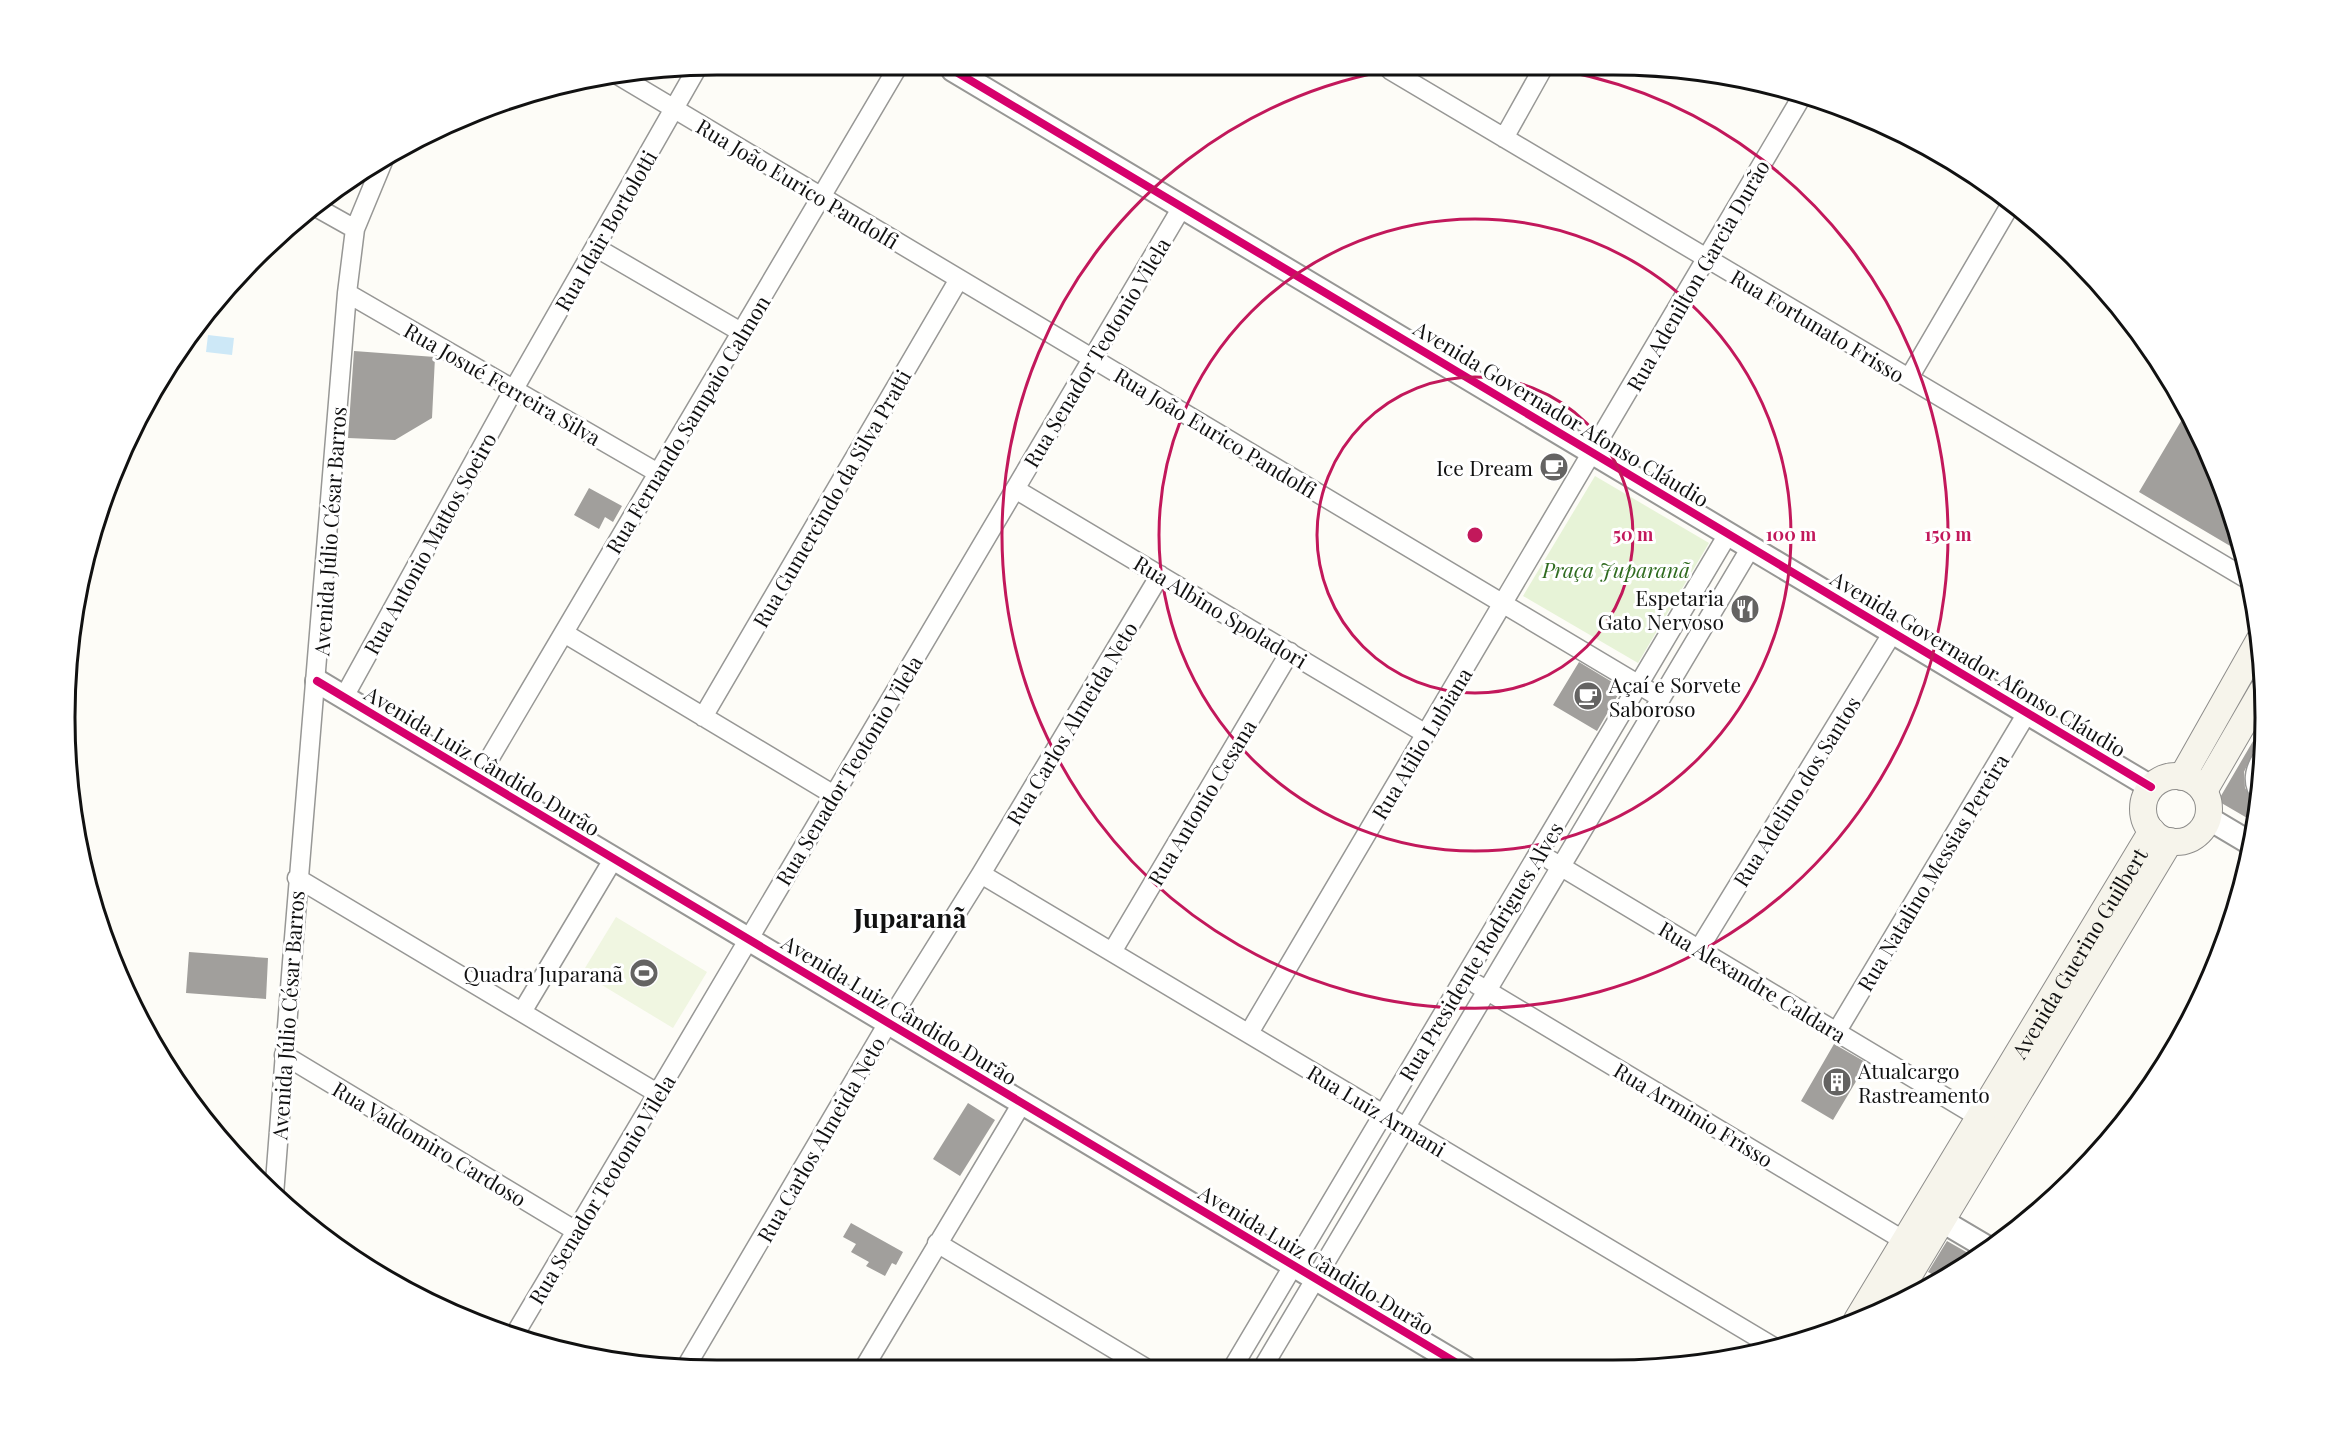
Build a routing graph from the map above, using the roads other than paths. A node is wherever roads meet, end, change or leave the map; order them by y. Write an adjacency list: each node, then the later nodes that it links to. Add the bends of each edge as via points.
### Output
1 (893, 75): 11 (street, Rua Fernando Sampaio Calmon)
2 (961, 75): 12 (street, Avenida Governador Afonso Cláudio)
3 (1398, 75): 9 (street, Rua Fortunato Frisso)
4 (1539, 75): 9 (street)
5 (693, 76): 8 (street, Rua Idair Bortolotti)
6 (628, 81): 8 (street, Rua João Eurico Pandolfi)
7 (1798, 103): 17 (street, Rua Adenilton Garcia Durão)
8 (674, 108): 11 (street, Rua João Eurico Pandolfi); 16 (street, Rua Idair Bortolotti)
9 (1504, 138): 17 (street, Rua Fortunato Frisso)
10 (379, 172): 15 (street, Avenida Júlio César Barros)
11 (821, 196): 18 (street, Rua João Eurico Pandolfi); 20 (street, Rua Fernando Sampaio Calmon)
12 (1182, 207): 21 (street, Rua Senador Teotonio Vilela); 24 (street, Avenida Governador Afonso Cláudio)
13 (2007, 210): 22 (street)
14 (323, 211): 15 (street)
15 (355, 229): 19 (street, Avenida Júlio César Barros)
16 (595, 247): 20 (street); 23 (street, Rua Idair Bortolotti)
17 (1707, 258): 22 (street, Rua Fortunato Frisso); 24 (street, Rua Adenilton Garcia Durão)
18 (959, 279): 21 (street, Rua João Eurico Pandolfi); 42 (street, Rua Gumercindo da Silva Pratti)
19 (347, 292): 23 (street, Rua Josué Ferreira Silva); 36 (street, Avenida Júlio César Barros)
20 (741, 332): 25 (street, Rua Fernando Sampaio Calmon)
21 (1092, 358): 26 (street, Rua Senador Teotonio Vilela); 31 (street, Rua João Eurico Pandolfi)
22 (1909, 378): 29 (street, Rua Fortunato Frisso)
23 (514, 389): 25 (street, Rua Josué Ferreira Silva); 38 (street, Rua Antonio Mattos Soeiro)
24 (1593, 453): 27 (street, Avenida Governador Afonso Cláudio); 31 (street, Rua Atilio Lubiana)
25 (658, 473): 33 (street, Rua Fernando Sampaio Calmon)
26 (1015, 489): 30 (street, Rua Albino Spoladori); 50 (street, Rua Senador Teotonio Vilela)
27 (1728, 534): 28 (street, Avenida Governador Afonso Cláudio); 37 (street, Rua Presidente Rodrigues Alves)
28 (1751, 547): 32 (street, Avenida Governador Afonso Cláudio); 39 (street, Rua Presidente Rodrigues Alves)
29 (2239, 574)
30 (1160, 575): 34 (street, Rua Albino Spoladori); 57 (street, Rua Carlos Almeida Neto)
31 (1504, 604): 37 (street, Rua João Eurico Pandolfi); 43 (street, Rua Atilio Lubiana)
32 (1893, 632): 41 (street, Avenida Governador Afonso Cláudio); 60 (street, Rua Adelino dos Santos)
33 (564, 633): 42 (street); 46 (street, Rua Fernando Sampaio Calmon)
34 (1290, 652): 43 (street, Rua Albino Spoladori); 61 (street, Rua Antonio Cesana)
35 (2252, 653): 45 (main road)
36 (317, 681): 38 (street, Avenida Luiz Cândido Durão); 58 (street, Avenida Júlio César Barros)
37 (1639, 684): 39 (street, Rua João Eurico Pandolfi); 54 (street, Rua Presidente Rodrigues Alves)
38 (344, 697): 46 (street, Avenida Luiz Cândido Durão)
39 (1661, 698): 56 (street, Rua Presidente Rodrigues Alves)
40 (2255, 704): 49 (main road)
41 (2027, 713): 48 (street, Avenida Governador Afonso Cláudio); 66 (street, Rua Natalino Messias Pereira)
42 (703, 717): 50 (street)
43 (1426, 734): 67 (street, Rua Atilio Lubiana)
44 (2254, 764): 47 (lane, via 2249,775)
45 (2182, 777): 48 (main road, via 2165,778); 49 (main road)
46 (478, 778): 55 (street, Avenida Luiz Cândido Durão)
47 (2251, 786)
48 (2151, 787): 52 (main road, Avenida Guerino Guilbert, via 2144,804 2146,823)
49 (2204, 791): 51 (main road)
50 (834, 795): 59 (street, Rua Senador Teotonio Vilela)
51 (2208, 818): 52 (main road, Avenida Guerino Guilbert, via 2204,827 2189,839); 53 (street)
52 (2161, 836): 72 (main road, Avenida Guerino Guilbert)
53 (2244, 839)
54 (1539, 853): 56 (street, Rua Alexandre Caldara); 62 (street, Rua Presidente Rodrigues Alves)
55 (614, 858): 59 (street, Avenida Luiz Cândido Durão); 64 (street)
56 (1561, 867): 60 (street, Rua Alexandre Caldara); 63 (street, Rua Presidente Rodrigues Alves)
57 (981, 874): 61 (street, Rua Luiz Armani); 65 (street, Rua Carlos Almeida Neto)
58 (297, 878): 64 (street); 68 (street, Avenida Júlio César Barros)
59 (749, 939): 65 (street, Avenida Luiz Cândido Durão); 69 (street, Rua Senador Teotonio Vilela)
60 (1699, 949): 66 (street, Rua Alexandre Caldara)
61 (1112, 952): 67 (street, Rua Luiz Armani)
62 (1465, 977): 63 (street, Rua Arminio Frisso); 71 (street, Rua Presidente Rodrigues Alves)
63 (1487, 990): 73 (street, Rua Presidente Rodrigues Alves); 79 (street, Rua Arminio Frisso)
64 (522, 1012): 69 (street)
65 (888, 1023): 70 (street, Avenida Luiz Cândido Durão); 86 (street, Rua Carlos Almeida Neto)
66 (1837, 1031): 72 (street, Rua Alexandre Caldara)
67 (1249, 1034): 71 (street, Rua Luiz Armani)
68 (284, 1055): 74 (street, Avenida Júlio César Barros); 76 (street, Rua Valdomiro Cardoso)
69 (657, 1093): 76 (street, Rua Senador Teotonio Vilela)
70 (1022, 1103): 77 (street); 80 (street, Avenida Luiz Cândido Durão)
71 (1384, 1114): 73 (street, Rua Luiz Armani); 80 (street, Rua Presidente Rodrigues Alves)
72 (1988, 1123): 75 (main road, Avenida Guerino Guilbert)
73 (1405, 1128): 81 (street, Rua Presidente Rodrigues Alves); 85 (street, Rua Luiz Armani)
74 (275, 1183)
75 (1933, 1215): 78 (street); 79 (main road, Avenida Guerino Guilbert)
76 (576, 1231): 84 (street, Rua Senador Teotonio Vilela)
77 (937, 1243): 87 (street); 88 (street)
78 (1981, 1244)
79 (1914, 1246): 82 (main road, Avenida Guerino Guilbert); 83 (main road, Avenida Guerino Guilbert)
80 (1293, 1265): 81 (street, Avenida Luiz Cândido Durão); 89 (street, Rua Presidente Rodrigues Alves)
81 (1316, 1278): 90 (street, Rua Presidente Rodrigues Alves); 91 (street, Avenida Luiz Cândido Durão)
82 (1895, 1295)
83 (1867, 1307)
84 (518, 1328)
85 (1764, 1342)
86 (690, 1359)
87 (869, 1360)
88 (1132, 1360)
89 (1237, 1360)
90 (1268, 1360)
91 (1452, 1360)

